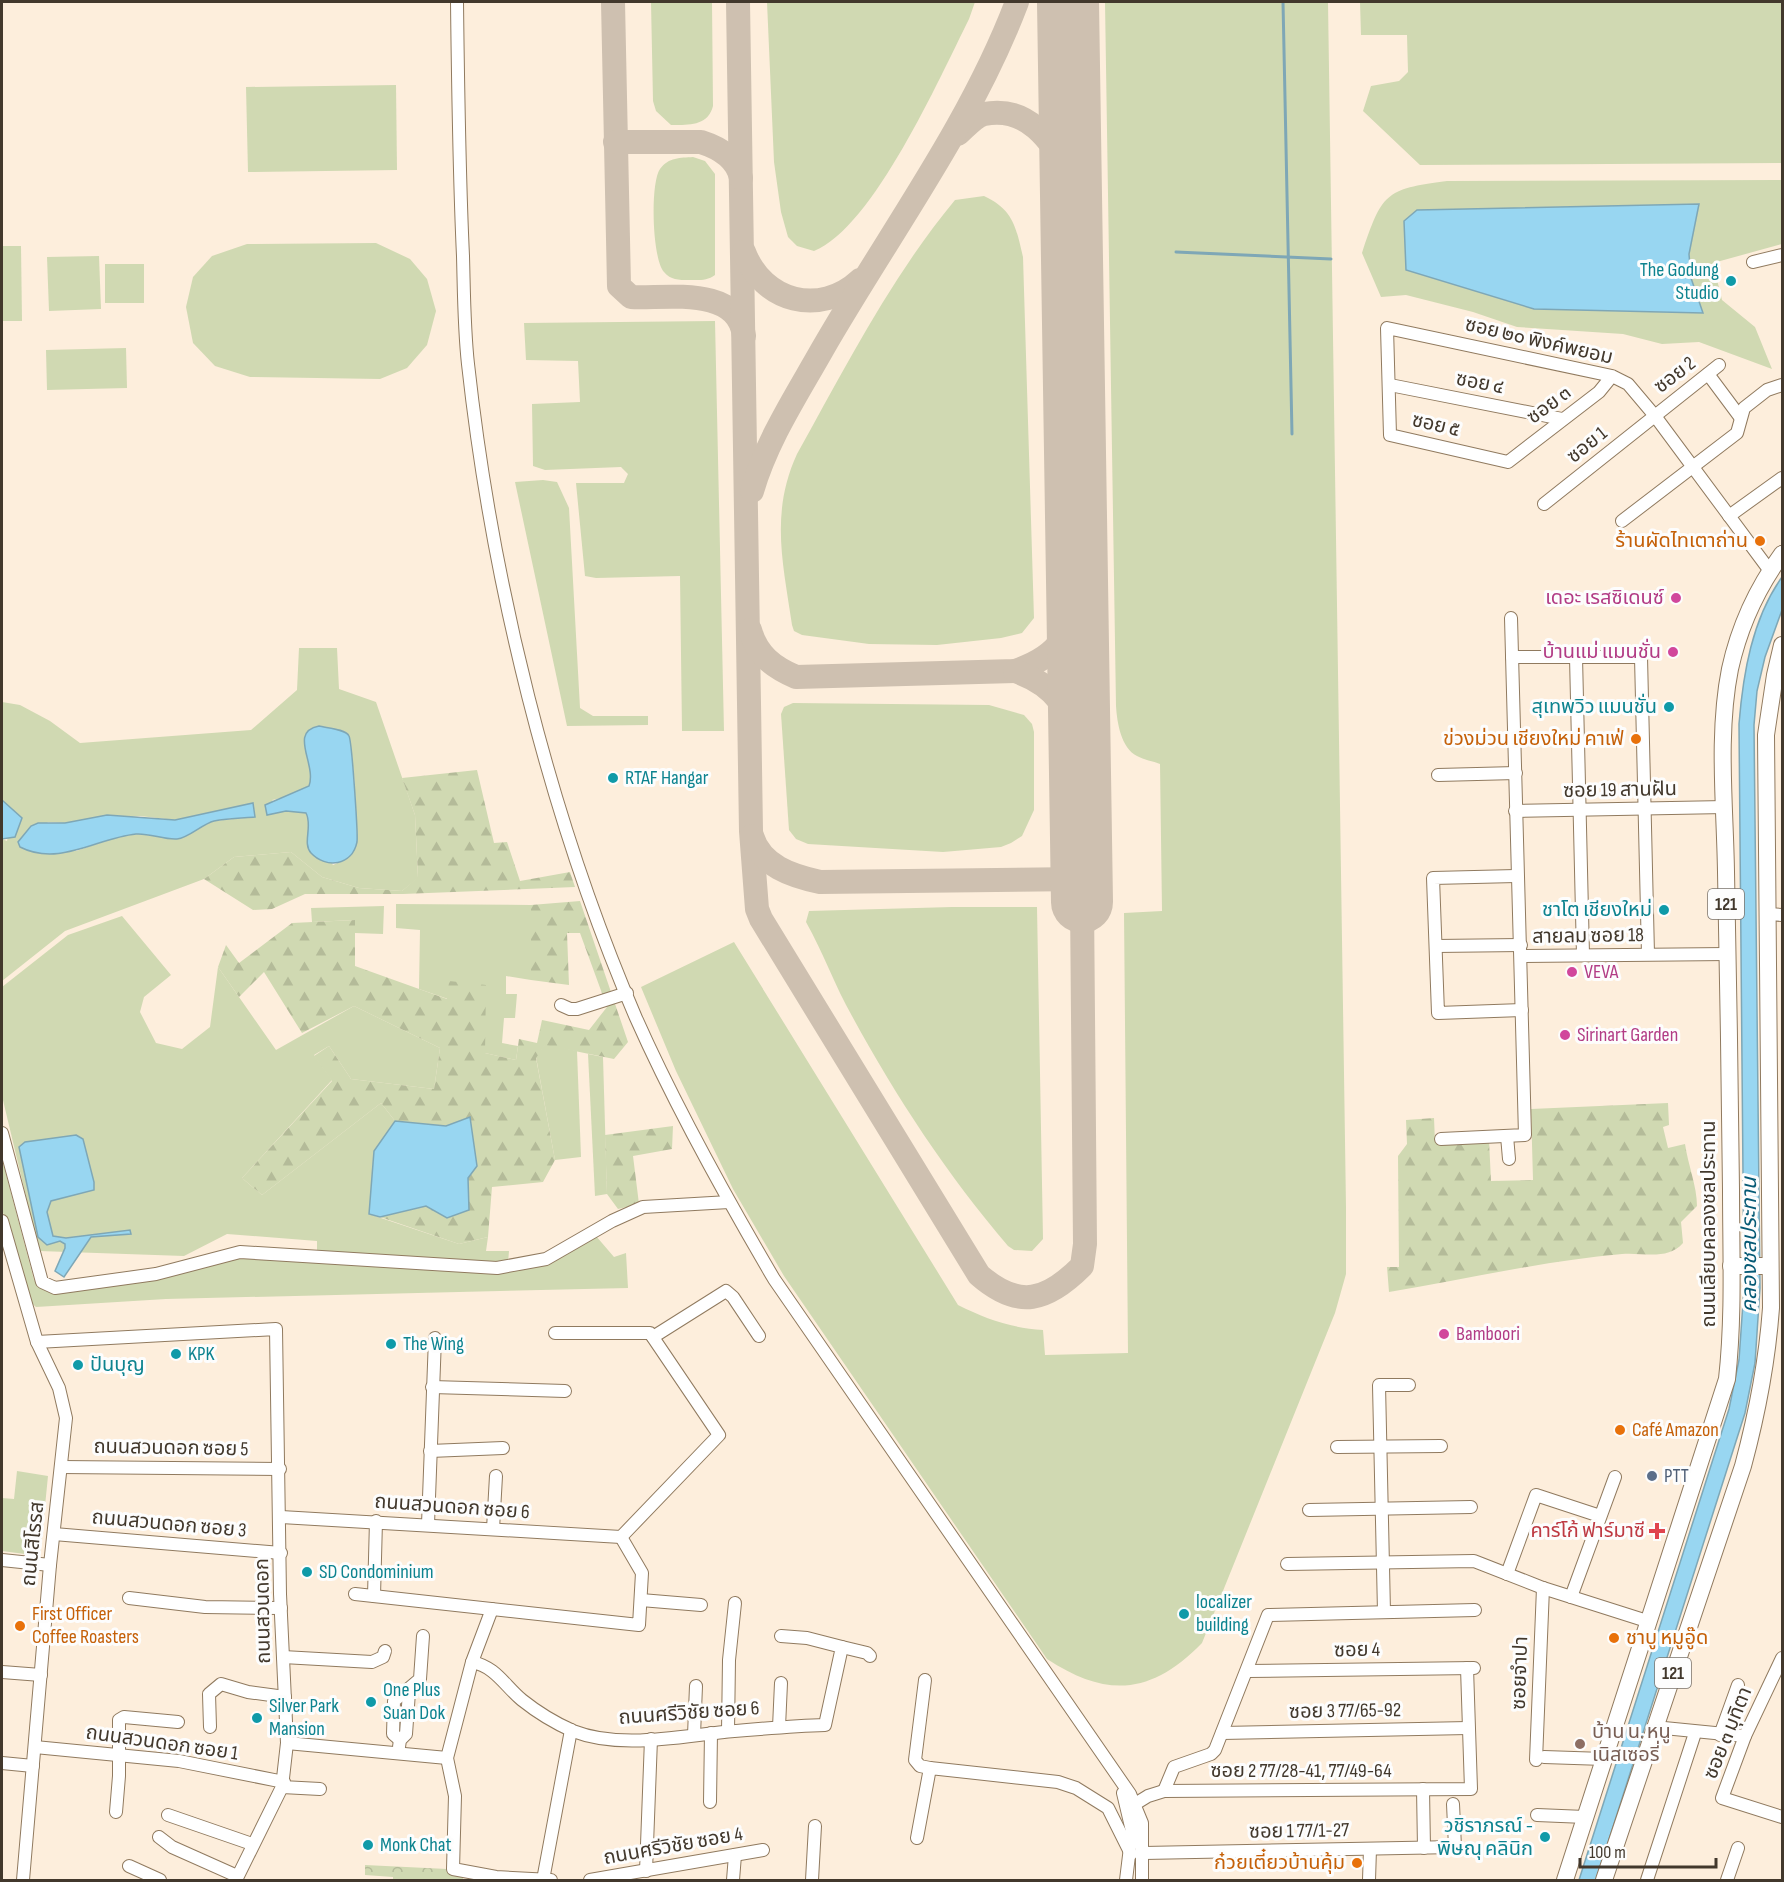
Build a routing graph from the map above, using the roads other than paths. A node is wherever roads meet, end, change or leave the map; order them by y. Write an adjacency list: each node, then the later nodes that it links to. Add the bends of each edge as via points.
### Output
1 (457, 2): 38 (street, via 466,342 483,476 512,628 533,712 589,893)
2 (1782, 256): 3 (street)
3 (1754, 262)
4 (1387, 328): 7 (street, ซอย ๒๐ พิงค์พยอม); 8 (street, ซอย ๕)
5 (1719, 365): 6 (street, ซอย 2)
6 (1708, 374): 10 (street, ซอย 2); 11 (street)
7 (1612, 376): 10 (street, ซอย ๒๐ พิงค์พยอม, via 1628,384); 12 (street, ซอย ๓, via 1599,392)
8 (1390, 385): 12 (street, ซอย ๔); 13 (street, ซอย ๕, via 1390,435)
9 (1782, 385): 11 (street, via 1767,390 1744,408)
10 (1655, 416): 14 (street, ซอย ๒๐ พิงค์พยอม); 16 (street, ซอย 1)
11 (1740, 417): 14 (street, via 1737,433)
12 (1562, 419): 13 (street, ซอย ๓)
13 (1508, 462)
14 (1693, 464): 17 (street, ซอย ๒๐ พิงค์พยอม); 18 (street)
15 (1782, 478): 17 (street)
16 (1544, 504)
17 (1729, 516): 20 (street, ซอย ๒๐ พิงค์พยอม)
18 (1623, 521)
19 (1782, 554): 20 (main road, ถนนเลียบคลองชลประทาน / 121)
20 (1770, 571): 27 (main road, ถนนเลียบคลองชลประทาน / 121, via 1730,668 1724,748)
21 (1511, 618): 23 (street)
22 (1782, 645): 32 (main road, 121, via 1766,735)
23 (1512, 657): 24 (street); 25 (street)
24 (1576, 657): 28 (street, via 1641,657); 30 (street)
25 (1516, 773): 26 (street); 29 (street)
26 (1438, 775)
27 (1725, 807): 28 (street, ซอย 19 สานฝัน); 36 (main road, ถนนเลียบคลองชลประทาน / 121)
28 (1643, 810): 30 (street, ซอย 19 สานฝัน); 35 (street)
29 (1515, 811): 30 (street, ซอย 19 สานฝัน); 31 (street)
30 (1580, 811): 37 (street)
31 (1516, 876): 33 (street, via 1433,878); 34 (street)
32 (1775, 915): 41 (main road, 121)
33 (1436, 946): 34 (street, สายลม ซอย 18); 40 (street, via 1438,1013)
34 (1521, 950): 37 (street, สายลม ซอย 18); 40 (street)
35 (1648, 954): 36 (street, สายลม ซอย 18); 37 (street, สายลม ซอย 18)
36 (1727, 954): 48 (main road, ถนนเลียบคลองชลประทาน / 121)
37 (1584, 955)
38 (627, 993): 39 (street, via 577,1009); 46 (street, via 679,1107)
39 (561, 1005)
40 (1522, 1010): 43 (street, via 1525,1135)
41 (1776, 1064): 49 (main road, 121)
42 (2, 1133): 46 (street, via 42,1282 55,1288 178,1269 240,1252 497,1268 522,1266 563,1251 643,1207)
43 (1507, 1136): 44 (street); 45 (street)
44 (1441, 1139)
45 (1509, 1159)
46 (729, 1202): 134 (street, via 781,1288)
47 (2, 1221): 54 (street, ถนนสิโรรส)
48 (1736, 1266): 49 (main road); 95 (main road, ถนนเลียบคลองชลประทาน / 121, via 1727,1379)
49 (1772, 1268): 115 (main road, 121, via 1769,1335 1753,1428)
50 (555, 1333): 53 (street, via 650,1333)
51 (759, 1336): 53 (street, via 726,1291)
52 (435, 1338): 56 (street)
53 (653, 1338): 76 (street, via 719,1435)
54 (37, 1342): 63 (street, ถนนสิโรรส, via 64,1405); 64 (street, ถนนสวนดอก, via 276,1329)
55 (1410, 1386): 60 (street, via 1379,1385)
56 (432, 1387): 57 (street); 62 (street)
57 (565, 1391)
58 (1441, 1446): 60 (street)
59 (1337, 1447): 60 (street)
60 (1380, 1447): 68 (street)
61 (504, 1448): 62 (street)
62 (430, 1450): 73 (street)
63 (61, 1467): 64 (street, ถนนสวนดอก ซอย 5); 75 (street, ถนนสิโรรส)
64 (280, 1469): 71 (street, ถนนสวนดอก)
65 (496, 1476): 74 (street)
66 (1615, 1476): 70 (street)
67 (1471, 1507): 68 (street)
68 (1382, 1508): 69 (street); 79 (street)
69 (1309, 1510)
70 (1600, 1516): 82 (street, via 1536,1495); 86 (street)
71 (281, 1517): 72 (street, ถนนสวนดอก ซอย 6); 77 (street, ถนนสวนดอก)
72 (376, 1521): 73 (street, ถนนสวนดอก ซอย 6); 85 (street)
73 (428, 1524): 74 (street, ถนนสวนดอก ซอย 6)
74 (493, 1529): 76 (street, ถนนสวนดอก ซอย 6)
75 (54, 1534): 77 (street, ถนนสวนดอก ซอย 3); 81 (street, ถนนสิโรรส)
76 (621, 1537): 88 (street, via 642,1573)
77 (281, 1553): 91 (street, ถนนสวนดอก)
78 (2, 1560): 81 (street)
79 (1383, 1563): 80 (street); 82 (street, via 1474,1561); 94 (street)
80 (1287, 1564)
81 (50, 1565): 106 (street, ถนนสิโรรส)
82 (1507, 1574): 83 (street)
83 (1543, 1588): 86 (street); 131 (street, ซอยจำปา, via 1540,1759)
84 (355, 1594): 85 (street)
85 (374, 1596): 92 (street)
86 (1571, 1597): 95 (street)
87 (129, 1598): 91 (street, via 205,1607)
88 (641, 1600): 90 (street); 92 (street, via 639,1625)
89 (735, 1603): 118 (street)
90 (701, 1605)
91 (281, 1608): 101 (street, ถนนสวนดอก)
92 (492, 1609): 103 (street)
93 (1475, 1610): 94 (street)
94 (1384, 1612): 104 (street, via 1268,1615)
95 (1650, 1622): 131 (main road, ถนนเลียบคลองชลประทาน / 121)
96 (423, 1636): 127 (street, via 420,1679 394,1701 393,1734)
97 (781, 1636): 98 (street)
98 (842, 1647): 100 (street); 114 (street, ถนนศรีวิชัย ซอย 6, via 825,1725)
99 (385, 1651): 101 (street, via 372,1662)
100 (870, 1656)
101 (283, 1657): 111 (street, ถนนสวนดอก)
102 (1782, 1658): 124 (street, ซอย ๓ มุทิตา)
103 (472, 1662): 117 (street, ถนนศรีวิชัย ซอย 6, via 486,1665 528,1704); 130 (street)
104 (1248, 1671): 116 (street, ซอย 4, via 1470,1668); 120 (street)
105 (2, 1672): 106 (street)
106 (41, 1675): 128 (street, ถนนสิโรรส)
107 (925, 1680): 135 (street, via 915,1760)
108 (781, 1683): 114 (street)
109 (1738, 1685): 123 (street)
110 (696, 1686): 122 (street)
111 (285, 1697): 113 (street, via 221,1684 209,1694); 126 (street, ถนนสวนดอก)
112 (178, 1722): 129 (street, via 119,1719)
113 (210, 1727)
114 (779, 1727): 118 (street, ถนนศรีวิชัย ซอย 6)
115 (1654, 1727): 121 (street); 173 (main road, 121)
116 (1468, 1728): 120 (street, ซอย 3 77/65-92); 138 (street, ซอย 2 77/28-41, 77/49-64, via 1471,1789)
117 (571, 1730): 125 (street, ถนนศรีวิชัย ซอย 6, via 600,1738); 163 (street)
118 (728, 1731): 119 (street, ถนนศรีวิชัย ซอย 6)
119 (711, 1733): 122 (street, ถนนศรีวิชัย ซอย 6); 140 (street)
120 (1222, 1733): 139 (street, via 1211,1754 1174,1767)
121 (1695, 1733): 123 (street); 174 (street)
122 (694, 1735): 125 (street, ถนนศรีวิชัย ซอย 6)
123 (1720, 1735): 124 (street)
124 (1745, 1736): 147 (street, ซอย ๓ มุทิตา, via 1722,1798)
125 (651, 1739): 159 (street)
126 (287, 1743): 127 (street); 136 (street, ถนนสวนดอก)
127 (399, 1747): 130 (street)
128 (35, 1748): 129 (street, ถนนสวนดอก ซอย 1); 133 (street, ถนนสิโรรส)
129 (119, 1755): 136 (street, ถนนสวนดอก ซอย 1, via 179,1761); 143 (street)
130 (447, 1758): 163 (street, via 455,1796 453,1869 474,1875)
131 (1604, 1759): 146 (main road, ถนนเลียบคลองชลประทาน / 121)
132 (2, 1763): 133 (street)
133 (33, 1766): 165 (street, ถนนสิโรรส)
134 (1112, 1767): 141 (street); 156 (street, via 1127,1803)
135 (930, 1768): 150 (street); 156 (street, via 1058,1782 1076,1788 1108,1808)
136 (283, 1784): 137 (street, ถนนสวนดอก ซอย 1); 151 (street, ถนนสวนดอก)
137 (320, 1789)
138 (1423, 1789): 139 (street, ซอย 2 77/28-41, 77/49-64); 152 (street)
139 (1164, 1791): 141 (street, ซอย 2 77/28-41, 77/49-64)
140 (710, 1802)
141 (1136, 1804): 156 (street, via 1142,1823)
142 (1454, 1804): 152 (street, ซอย 1 77/1-27, via 1455,1848)
143 (116, 1812)
144 (168, 1815): 151 (street)
145 (1537, 1815): 146 (street)
146 (1585, 1817): 172 (main road, ถนนเลียบคลองชลประทาน / 121)
147 (1782, 1817)
148 (815, 1826): 170 (street)
149 (159, 1837): 161 (street, via 172,1848)
150 (917, 1838)
151 (252, 1844): 161 (street, ถนนสวนดอก)
152 (1424, 1848): 154 (street, ซอย 1 77/1-27)
153 (1738, 1848): 175 (street)
154 (1370, 1849): 156 (street, ซอย 1 77/1-27); 171 (street)
155 (763, 1850): 157 (street, ถนนศรีวิชัย ซอย 4)
156 (1137, 1854): 162 (street); 164 (street)
157 (735, 1855): 160 (street, ถนนศรีวิชัย ซอย 4); 169 (street)
158 (129, 1866): 166 (street)
159 (646, 1871): 160 (street, ถนนศรีวิชัย ซอย 4); 168 (street, ถนนศรีวิชัย ซอย 4)
160 (661, 1875)
161 (237, 1878)
162 (1127, 1878): 164 (street)
163 (543, 1880): 167 (street)
164 (1142, 1880)
165 (23, 1881)
166 (160, 1881)
167 (551, 1881)
168 (590, 1881)
169 (733, 1881)
170 (812, 1881)
171 (1370, 1881)
172 (1565, 1881)
173 (1605, 1881)
174 (1647, 1881)
175 (1727, 1881)

